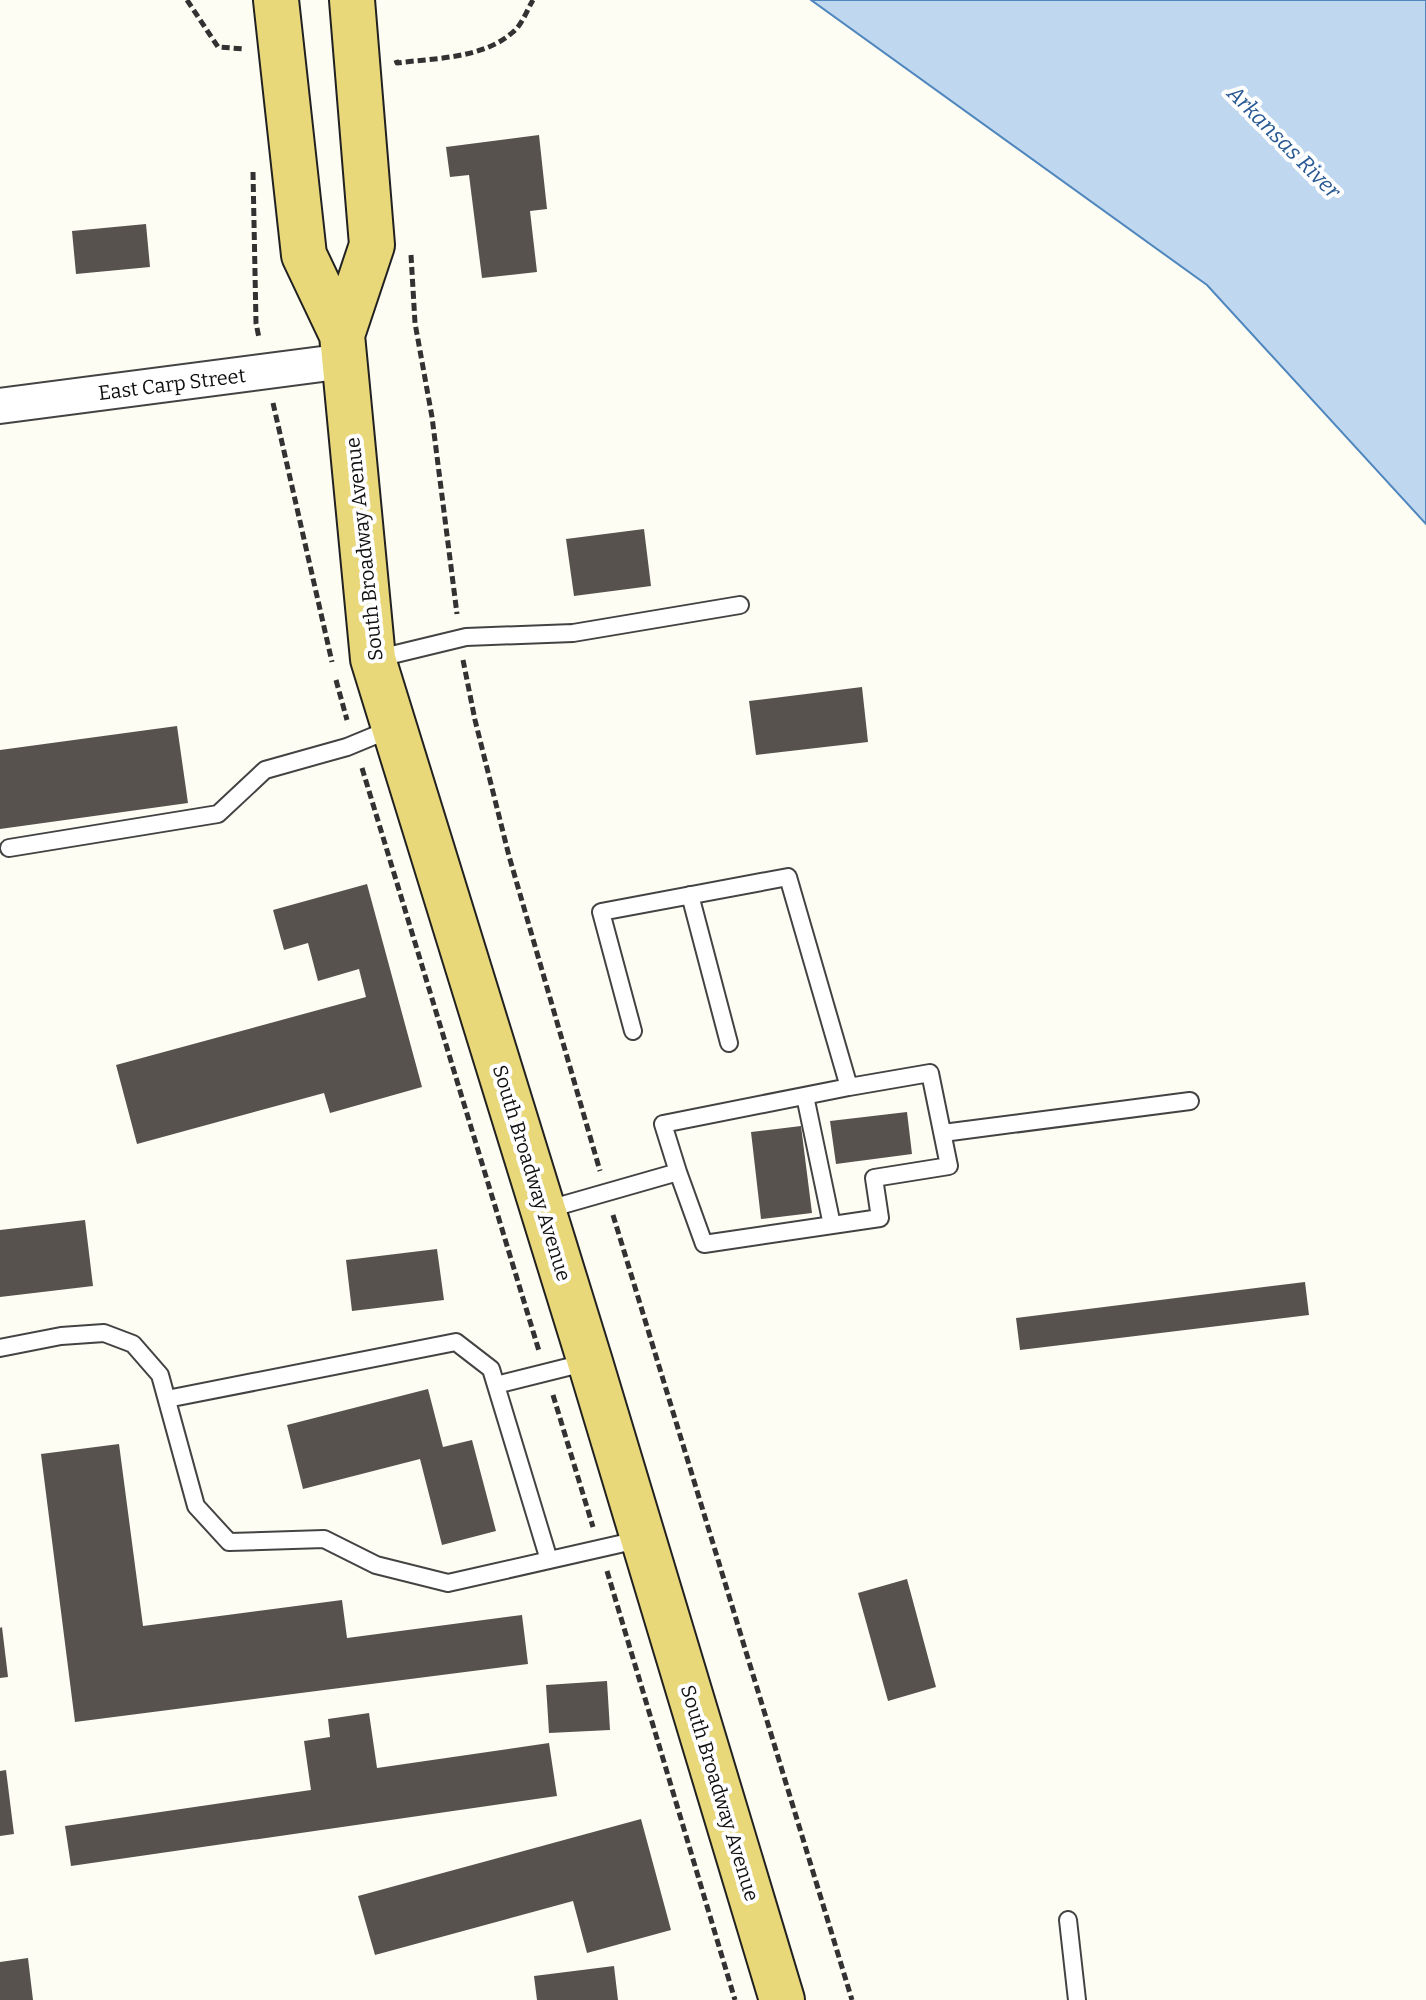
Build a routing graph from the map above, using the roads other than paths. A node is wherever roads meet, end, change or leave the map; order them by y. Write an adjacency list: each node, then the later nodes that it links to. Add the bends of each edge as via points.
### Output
1 (352, 0): 3 (main road, South Broadway Avenue, via 372,245)
2 (278, 22): 3 (main road, South Broadway Avenue, via 304,255)
3 (343, 348): 4 (street, East Carp Street); 6 (main road, South Broadway Avenue)
4 (0, 406)
5 (740, 605): 6 (lane, via 573,633 460,639)
6 (373, 659): 7 (main road, South Broadway Avenue)
7 (394, 727): 8 (lane, via 347,747 265,770 218,814); 17 (main road, South Broadway Avenue)
8 (9, 848)
9 (690, 895): 10 (lane, via 601,912); 11 (lane); 12 (lane, via 788,877)
10 (633, 1031)
11 (729, 1043)
12 (849, 1087): 13 (lane); 15 (lane, via 930,1073)
13 (805, 1096): 16 (lane, via 663,1124); 18 (lane)
14 (1190, 1101): 15 (lane)
15 (943, 1133): 18 (lane, via 949,1166 874,1178 880,1218)
16 (678, 1172): 17 (lane); 18 (lane, via 704,1244)
17 (543, 1210): 20 (main road, South Broadway Avenue)
18 (832, 1225)
19 (0, 1348): 22 (lane, via 104,1333 133,1344 160,1375)
20 (590, 1362): 21 (lane); 23 (main road, South Broadway Avenue)
21 (496, 1385): 22 (lane, via 491,1369 456,1342); 24 (lane)
22 (167, 1399): 24 (lane, via 196,1506 229,1542 324,1539 376,1565 448,1583)
23 (643, 1538): 24 (lane); 26 (main road, South Broadway Avenue)
24 (549, 1560)
25 (1068, 1920): 27 (lane)
26 (782, 2000)
27 (1077, 2000)

